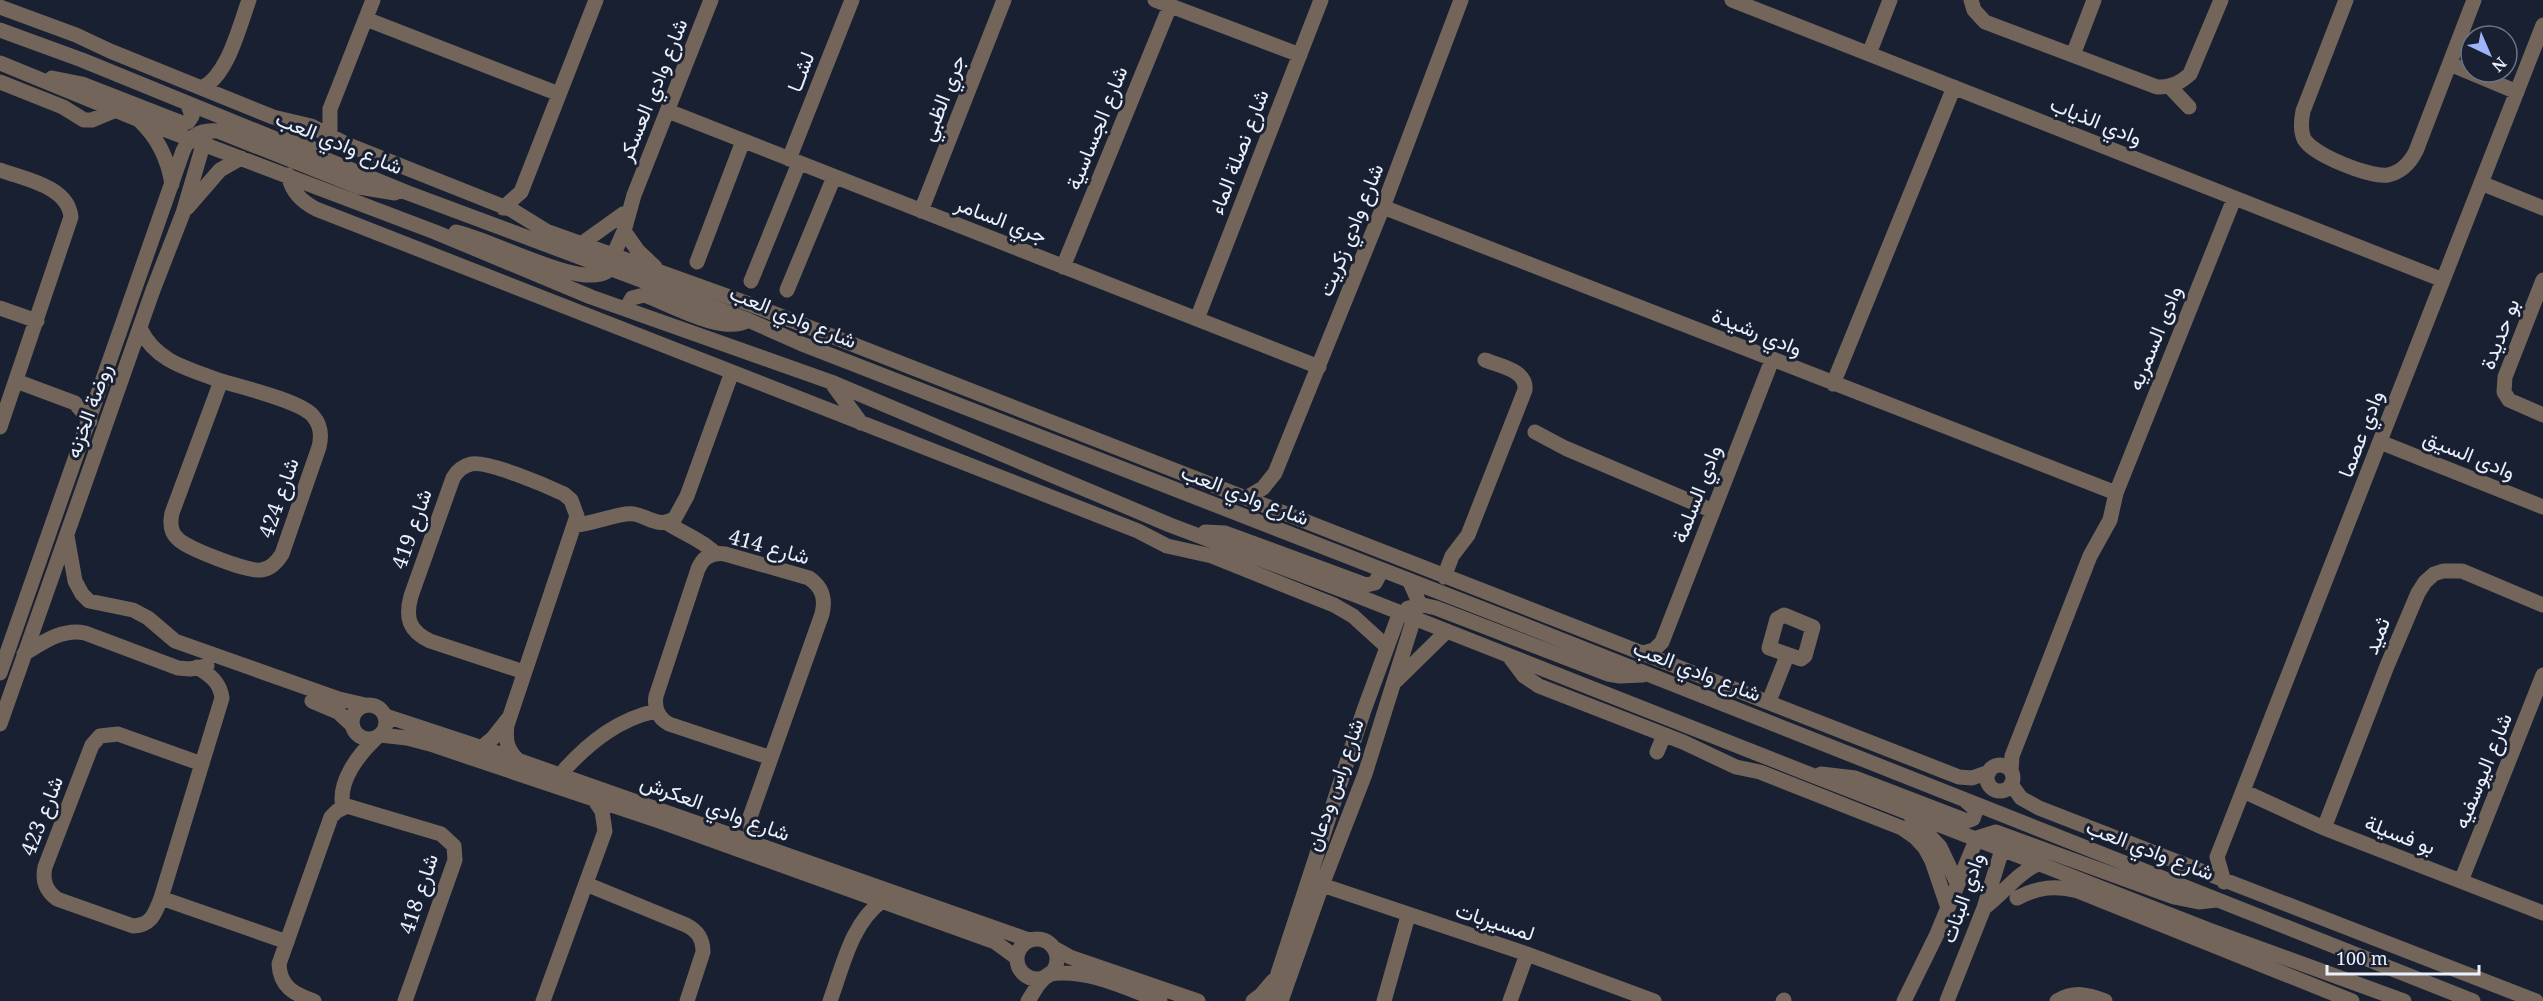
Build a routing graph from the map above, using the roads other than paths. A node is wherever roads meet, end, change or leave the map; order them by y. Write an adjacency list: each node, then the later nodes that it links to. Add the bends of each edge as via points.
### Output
1 (249, 0): 29 (street)
2 (373, 0): 19 (street)
3 (596, 0): 36 (street)
4 (711, 0): 42 (street, شارع وادي العسكر)
5 (852, 0): 51 (street, لشــا)
6 (1004, 0): 65 (street, جري الظبي)
7 (1155, 0): 17 (street)
8 (1321, 0): 24 (street, شارع نصلة الماء)
9 (1461, 0): 62 (street, شارع وادي زكريت)
10 (1732, 0): 23 (street, وادي الذياب)
11 (1890, 0): 23 (street)
12 (1971, 0): 25 (street, via 1985,22)
13 (2094, 0): 25 (street)
14 (2221, 0): 33 (street, via 2190,74)
15 (2346, 0): 28 (street, via 2301,121 2304,139 2318,152 2376,175 2396,173 2416,151)
16 (2474, 0): 28 (street)
17 (1170, 6): 24 (street); 74 (street, شارع الجساسية)
18 (0, 7): 21 (street)
19 (366, 19): 36 (street); 41 (street)
20 (2543, 25): 35 (street, وادي عصما)
21 (53, 26): 26 (street); 34 (street)
22 (0, 30): 26 (street, شارع وادي العب)
23 (1869, 54): 32 (street, وادي الذياب)
24 (1300, 55): 85 (street, شارع نصلة الماء)
25 (2073, 55): 33 (street, via 2157,87)
26 (82, 60): 39 (street, شارع وادي العب)
27 (0, 63): 30 (street)
28 (2450, 64): 35 (street)
29 (222, 71): 34 (street); 37 (street, via 222,88)
30 (31, 76): 39 (street, via 82,84 182,123 188,122); 40 (street)
31 (0, 82): 40 (street, via 63,107 84,120)
32 (1954, 87): 60 (street, وادي الذياب); 99 (street)
33 (2170, 87): 38 (street)
34 (202, 88): 37 (street)
35 (2517, 92): 55 (street, وادي عصما)
36 (559, 94): 57 (street)
37 (227, 98): 43 (street)
38 (2188, 107)
39 (195, 108): 47 (street); 50 (street, شارع وادي العب)
40 (116, 110): 44 (street)
41 (330, 110): 45 (street); 46 (street)
42 (668, 111): 48 (street, جري السامر); 59 (street, شارع وادي العسكر)
43 (273, 117): 45 (street); 50 (street)
44 (137, 119): 47 (street); 56 (street, via 163,153)
45 (311, 126): 46 (street)
46 (330, 136): 61 (street)
47 (200, 138): 49 (street); 56 (street, روضة الخزنه, via 183,152); 58 (street, via 224,133 359,187); 66 (street, روضة الخزنه)
48 (743, 141): 51 (street, جري السامر); 72 (street)
49 (241, 158): 53 (street); 66 (street, via 220,170)
50 (325, 160): 58 (street, شارع وادي العب)
51 (794, 161): 54 (street, جري السامر); 76 (street, لشــا)
52 (0, 170): 87 (street, via 56,192 70,211 70,224)
53 (288, 175): 70 (street); 95 (street, via 294,192 316,209)
54 (834, 177): 65 (street, جري السامر); 81 (street)
55 (2481, 183): 63 (street); 77 (street, وادي عصما)
56 (172, 184): 79 (street, روضة الخزنه)
57 (521, 192): 61 (street); 68 (street)
58 (408, 193): 64 (street, شارع وادي العب)
59 (633, 195): 67 (street, شارع وادي العسكر); 69 (street, شارع وادي العسكر)
60 (2234, 199): 77 (street, وادي الذياب); 110 (street, وادى السمريه)
61 (496, 205): 64 (street); 68 (street)
62 (1383, 207): 93 (street, وادي رشيدة); 94 (street, شارع وادي زكريت)
63 (2543, 208)
64 (456, 211): 73 (street, شارع وادي العب)
65 (921, 211): 74 (street, جري السامر)
66 (183, 213): 80 (street, روضة الخزنه)
67 (622, 214): 71 (street); 73 (street, شارع وادي العسكر)
68 (523, 216): 71 (street, via 542,229)
69 (624, 231): 73 (street, شارع وادي العسكر); 75 (street, via 638,251)
70 (435, 232): 73 (street, via 469,235 572,273); 83 (street)
71 (581, 244): 73 (street)
72 (697, 262)
73 (607, 264): 75 (street); 83 (street, via 603,288); 86 (street, شارع وادي العب)
74 (1063, 267): 85 (street, جري السامر)
75 (662, 273): 82 (street)
76 (750, 280)
77 (2444, 280): 107 (street, وادي عصما)
78 (2543, 280): 102 (street, بو حديدة, via 2503,387 2510,400)
79 (137, 285): 80 (street); 100 (street, روضة الخزنه)
80 (153, 290): 88 (street, روضة الخزنه)
81 (787, 290)
82 (752, 305): 89 (street); 109 (street)
83 (620, 307): 86 (street, via 644,295 723,325 741,325); 98 (street)
84 (0, 308): 87 (street)
85 (1197, 319): 94 (street, جري السامر)
86 (748, 320): 89 (street, شارع وادي العب)
87 (37, 321): 96 (street)
88 (141, 330): 90 (street, شارع 424); 91 (street, روضة الخزنه)
89 (802, 344): 111 (street, شارع وادي العب)
90 (155, 350): 91 (street, via 141,349); 97 (street, شارع 424, via 172,362)
91 (132, 354): 119 (street, روضة الخزنه)
92 (1485, 360): 125 (street, via 1518,373 1525,382 1525,390 1468,535 1452,556)
93 (1772, 360): 99 (street, وادي رشيدة); 114 (street, وادي السلمة)
94 (1319, 367): 108 (street, شارع وادي زكريت)
95 (732, 372): 104 (street); 116 (street, via 687,496 678,515)
96 (16, 381): 101 (street); 105 (street)
97 (221, 381): 97 (street, شارع 424, via 306,409 320,429 319,447 282,554 273,565 260,570 183,544 171,527 172,513)
98 (831, 382): 104 (street); 118 (street)
99 (1833, 384): 110 (street, وادي رشيدة)
100 (98, 397): 101 (street); 103 (street, روضة الخزنه)
101 (75, 403): 103 (street)
102 (2543, 415)
103 (90, 421): 143 (street, روضة الخزنه)
104 (861, 423): 123 (street, via 1138,531 1167,546)
105 (0, 427)
106 (1535, 432): 114 (street)
107 (2380, 442): 113 (street, وادى السيق); 171 (street, وادي عصما)
108 (1275, 473): 112 (street, شارع وادي زكريت, via 1263,488); 115 (street, شارع وادي زكريت, via 1273,490)
109 (1230, 491): 111 (street); 112 (street)
110 (2116, 493): 169 (street, وادى السمريه, via 2084,556 2008,749)
111 (1187, 494): 121 (street, شارع وادي العب)
112 (1246, 498): 115 (street)
113 (2543, 507)
114 (1713, 511): 134 (street, وادي السلمة)
115 (1288, 515): 121 (street); 125 (street)
116 (667, 523): 117 (street, via 627,514); 122 (street)
117 (576, 525): 142 (street); 142 (street, شارع 419, via 575,507 564,494 487,465 464,467 450,485 411,596 408,619 418,635 430,641)
118 (1170, 525): 120 (street); 123 (street)
119 (67, 532): 137 (street, روضة الخزنه); 148 (street, via 75,581 88,601 133,610 187,646)
120 (1196, 534): 124 (street, via 1225,533 1366,585 1375,583); 127 (street)
121 (1324, 548): 124 (street, شارع وادي العب)
122 (715, 553): 150 (street, شارع 414, via 703,560 698,569 656,696); 162 (street, شارع 414, via 809,578 824,597 822,614)
123 (1197, 553): 128 (street)
124 (1382, 570): 126 (street, شارع وادي العب)
125 (1444, 577): 131 (street)
126 (1410, 582): 130 (street, via 1417,593); 132 (street, شارع وادي العب)
127 (1358, 596): 128 (street); 130 (street)
128 (1324, 601): 135 (street, via 1353,616)
129 (2543, 605): 179 (street, ثميد, via 2462,572 2443,571 2425,582 2387,666)
130 (1410, 612): 133 (street); 135 (street, شارع راس ودعان); 144 (street, via 1436,608 1608,674); 146 (street, شارع راس ودعان)
131 (1535, 612): 132 (street); 136 (street)
132 (1506, 618): 144 (street, شارع وادي العب)
133 (1447, 631): 138 (street); 146 (street)
134 (1662, 642): 136 (street); 140 (street)
135 (1387, 646): 211 (street, شارع راس ودعان)
136 (1643, 653): 140 (street)
137 (24, 654): 141 (street, via 73,631 178,668); 153 (street, روضة الخزنه)
138 (1509, 656): 155 (street, via 1533,684); 158 (street)
139 (1787, 656): 147 (street)
140 (1671, 663): 147 (street)
141 (197, 667): 154 (street, via 218,668 326,706); 166 (street, شارع 423, via 214,680 222,698)
142 (524, 672): 152 (street)
143 (0, 673)
144 (1647, 675): 157 (street, شارع وادي العب)
145 (2543, 675): 188 (street, شارع اليوسفيه)
146 (1391, 689): 192 (street, شارع راس ودعان, via 1357,796)
147 (1768, 701): 149 (street)
148 (365, 705): 151 (street, via 375,705); 154 (street, via 357,710)
149 (1788, 709): 157 (street); 165 (street)
150 (656, 711): 162 (street, via 669,724); 167 (street, via 636,716 606,732)
151 (386, 717): 156 (street, via 386,726); 159 (street, شارع وادي العكرش)
152 (510, 717): 159 (street); 164 (street, via 506,741)
153 (0, 724)
154 (354, 728): 156 (street, via 365,738); 163 (street)
155 (1664, 735): 160 (street); 161 (street)
156 (378, 736): 163 (street); 172 (street, شارع وادي العكرش, via 407,738 439,747)
157 (1820, 741): 168 (street, شارع وادي العب)
158 (1734, 744): 160 (street); 170 (street)
159 (481, 748): 164 (street, شارع وادي العكرش)
160 (1701, 751): 198 (street, via 1902,828 1925,848)
161 (1657, 752)
162 (771, 758): 178 (street, شارع 414)
163 (355, 762): 174 (street, via 343,792)
164 (520, 762): 181 (street, شارع وادي العكرش)
165 (1925, 763): 168 (street); 169 (street, via 1966,778)
166 (202, 764): 194 (street, شارع 423); 194 (street, شارع 423, via 118,734 100,736 92,745 44,873 48,891 57,899 133,926 150,921)
167 (565, 769)
168 (1888, 770): 173 (street, شارع وادي العب)
169 (2003, 773): 187 (street, via 2021,798 2032,805)
170 (1809, 774): 173 (street, via 1855,778 1967,821 1975,813); 175 (street)
171 (2243, 791): 179 (street, بو فسيلة); 185 (street, وادي عصما)
172 (594, 799): 176 (street, شارع وادي العكرش); 180 (street, via 605,818)
173 (1965, 800): 177 (street, شارع وادي العب)
174 (343, 807): 205 (street, via 331,818); 217 (street, شارع 418, via 352,806 441,834 454,846 455,860)
175 (1905, 811): 182 (street); 190 (street, via 1940,847)
176 (631, 812): 180 (street); 193 (street, شارع وادي العكرش)
177 (1995, 812): 183 (street, وادي البنات, via 2006,822); 196 (street, شارع وادي العب)
178 (750, 817): 181 (street, شارع 414); 184 (street)
179 (2325, 828): 188 (street, بو فسيلة)
180 (605, 831): 191 (street)
181 (731, 836): 184 (street, شارع وادي العكرش)
182 (1977, 838): 183 (street); 190 (street, وادي البنات)
183 (2004, 841): 186 (street); 196 (street, via 2174,897 2199,902); 199 (street, وادي البنات)
184 (757, 845): 204 (street, شارع وادي العكرش)
185 (2217, 857): 187 (street); 189 (street)
186 (2040, 863): 199 (street, via 2025,871); 236 (street)
187 (2190, 869): 189 (street)
188 (2461, 881): 200 (street, بو فسيلة)
189 (2224, 882): 203 (street)
190 (1957, 883): 198 (street, وادي البنات)
191 (586, 884): 218 (street); 219 (street, via 698,933 703,952)
192 (1322, 885): 201 (street, لمسيربات); 227 (street, شارع راس ودعان)
193 (851, 890): 197 (street, شارع وادي العكرش); 202 (street, via 857,905)
194 (161, 897): 205 (street)
195 (2017, 898): 235 (street, via 2049,887 2078,891)
196 (2221, 900): 209 (street, شارع وادي العب)
197 (882, 901): 202 (street); 208 (street, شارع وادي العكرش, via 995,942)
198 (1947, 904): 231 (street, وادي البنات)
199 (1984, 908): 232 (street, وادي البنات)
200 (2543, 913)
201 (1408, 916): 207 (street, لمسيربات); 228 (street)
202 (857, 928): 220 (street)
203 (2356, 931): 209 (street); 212 (street)
204 (1029, 940): 206 (street, via 1046,941); 208 (street, via 1020,947)
205 (287, 942): 216 (street, via 279,964 284,983 291,991)
206 (1054, 948): 213 (street, via 1056,965); 224 (street)
207 (1527, 954): 215 (street, لمسيربات); 229 (street)
208 (1017, 958): 210 (street)
209 (2373, 960): 214 (street, شارع وادي العب)
210 (1023, 973): 213 (street, via 1032,978); 221 (street)
211 (1278, 973): 225 (street, via 1270,987); 226 (street, شارع راس ودعان)
212 (2466, 973): 214 (street); 238 (street)
213 (1048, 975): 222 (street); 223 (street, via 1092,977)
214 (2429, 982): 237 (street, شارع وادي العب)
215 (1628, 997): 230 (street, لمسيربات)
216 (314, 1001)
217 (405, 1001)
218 (543, 1001)
219 (687, 1001)
220 (830, 1001)
221 (1020, 1001)
222 (1028, 1001)
223 (1160, 1001)
224 (1198, 1001)
225 (1253, 1001)
226 (1269, 1001)
227 (1281, 1001)
228 (1384, 1001)
229 (1510, 1001)
230 (1654, 1001)
231 (1904, 1001)
232 (1947, 1001)
233 (2057, 1001): 234 (street, via 2079,994)
234 (2104, 1001)
235 (2352, 1001)
236 (2404, 1001)
237 (2473, 1001)
238 (2536, 1001)

